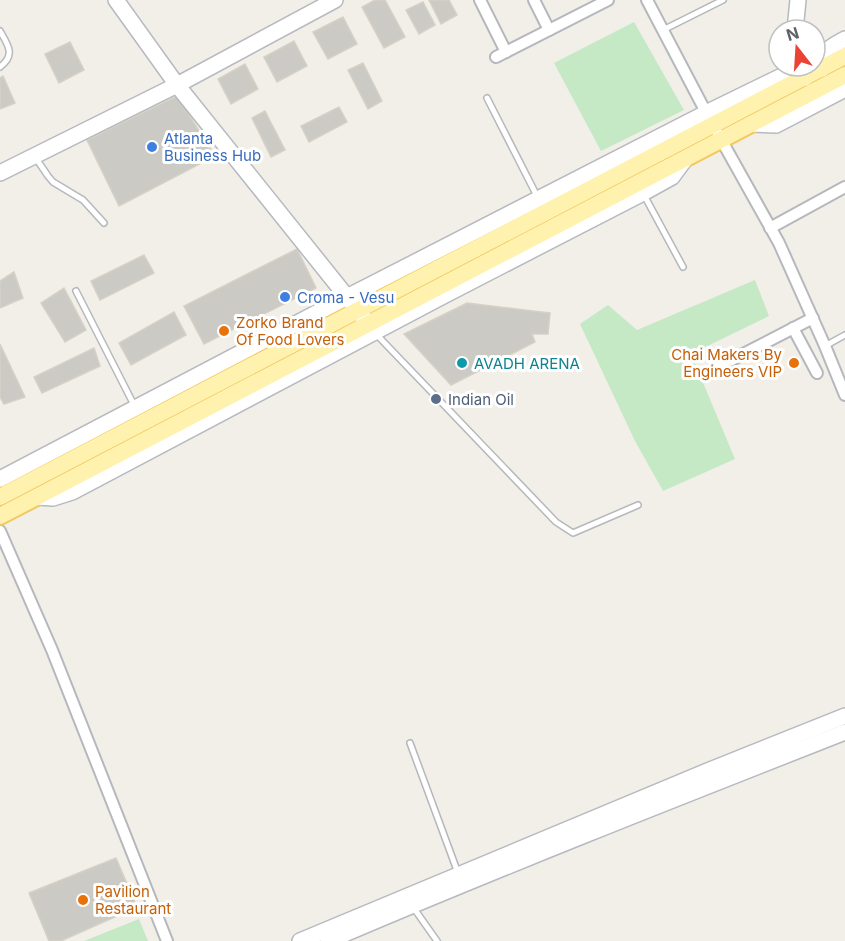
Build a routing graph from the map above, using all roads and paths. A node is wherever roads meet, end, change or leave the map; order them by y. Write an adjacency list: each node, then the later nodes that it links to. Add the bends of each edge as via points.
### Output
1 (116, 0): 21 (street)
2 (335, 0): 21 (street)
3 (480, 0): 12 (street, via 501,55)
4 (534, 0): 12 (street)
5 (608, 0): 9 (street)
6 (647, 0): 13 (street)
7 (723, 0): 13 (lane)
8 (798, 0): 10 (street)
9 (588, 5): 12 (street)
10 (796, 18)
11 (0, 30): 18 (lane, via 10,53)
12 (549, 30)
13 (663, 30): 25 (street)
14 (845, 39): 15 (street)
15 (827, 49)
16 (845, 56): 17 (main road)
17 (827, 66)
18 (0, 67)
19 (845, 75): 24 (main road)
20 (787, 78): 25 (main road)
21 (177, 85): 26 (street); 36 (street)
22 (845, 89): 24 (street, via 776,125)
23 (487, 98): 31 (lane)
24 (751, 124): 25 (main road)
25 (714, 126): 27 (main road); 31 (street); 33 (street); 36 (main road)
26 (35, 156): 28 (street); 32 (lane, via 53,182 83,200)
27 (686, 158): 30 (street, via 672,177); 38 (main road)
28 (0, 173)
29 (845, 187): 33 (street)
30 (643, 193): 34 (lane); 38 (street)
31 (538, 200): 36 (street)
32 (104, 223)
33 (770, 228): 37 (street)
34 (683, 267)
35 (76, 291): 45 (lane)
36 (352, 303): 38 (street); 45 (street); 47 (main road)
37 (813, 318): 39 (street); 41 (street)
38 (371, 328): 48 (lane, via 556,522 573,533); 49 (main road)
39 (794, 328): 42 (street); 43 (street)
40 (845, 335): 41 (lane)
41 (825, 346): 44 (street)
42 (718, 367)
43 (817, 373)
44 (845, 395)
45 (136, 408): 46 (street)
46 (0, 479)
47 (0, 497)
48 (638, 505)
49 (0, 516)
50 (0, 531): 56 (street, via 52,650)
51 (845, 716): 54 (street)
52 (845, 732): 55 (street)
53 (410, 743): 54 (lane)
54 (459, 875): 57 (street)
55 (412, 906): 58 (street); 59 (lane)
56 (167, 941)
57 (300, 941)
58 (328, 941)
59 (437, 941)

